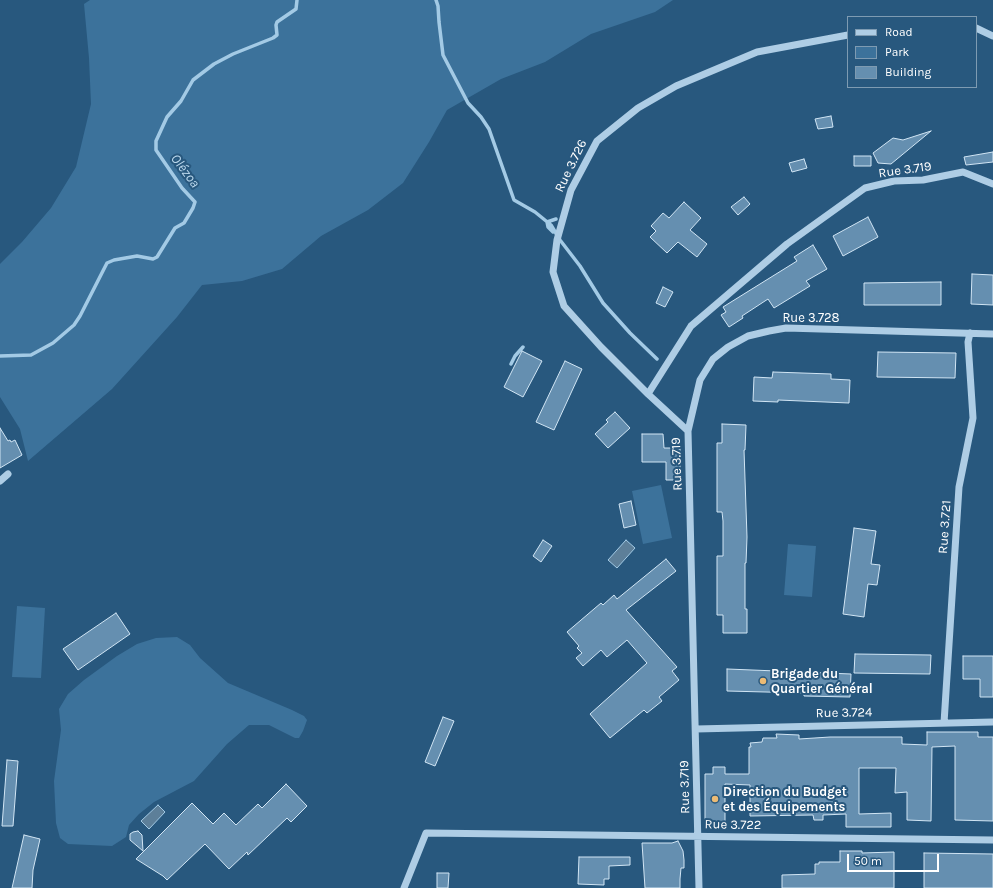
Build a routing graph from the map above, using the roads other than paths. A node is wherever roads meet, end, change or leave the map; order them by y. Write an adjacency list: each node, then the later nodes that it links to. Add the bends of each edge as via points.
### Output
1 (977, 28): 3 (street)
2 (847, 35): 7 (street, Rue 3.726, via 757,52 742,58 670,90 638,108 597,141 571,190 557,240 553,272 564,306)
3 (993, 36)
4 (993, 184): 7 (street, Rue 3.719, via 963,172 923,180 894,181 866,188 787,244 691,326)
5 (970, 333): 6 (street, Rue 3.728); 8 (street, Rue 3.728, via 786,328 748,336 713,359 700,380); 12 (street, Rue 3.721, via 968,342 972,418 959,487)
6 (993, 334)
7 (648, 394): 8 (street, Rue 3.719)
8 (688, 431): 13 (street, Rue 3.719)
9 (8, 474): 10 (street)
10 (0, 481)
11 (993, 722): 12 (street, Rue 3.724)
12 (944, 723): 13 (street, Rue 3.724)
13 (696, 729): 14 (street, Rue 3.719)
14 (698, 836): 15 (street, Rue 3.722); 16 (street, Rue 3.722, via 426,833); 17 (street, Rue 3.719)
15 (993, 840)
16 (404, 888)
17 (699, 888)

